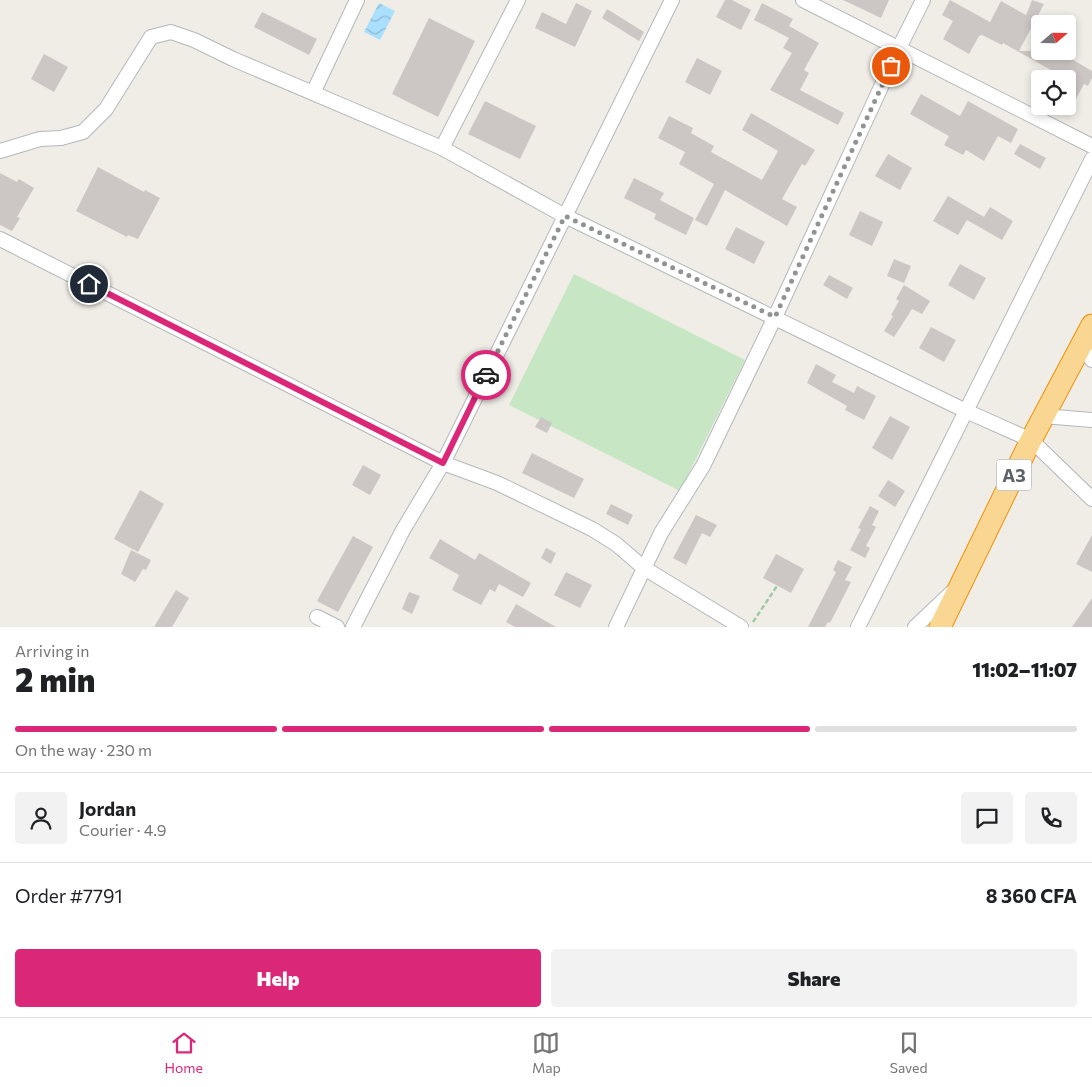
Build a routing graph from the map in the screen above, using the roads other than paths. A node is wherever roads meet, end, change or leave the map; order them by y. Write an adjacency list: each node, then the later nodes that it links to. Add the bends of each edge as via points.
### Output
1 (357, 0): 7 (street)
2 (518, 0): 9 (street)
3 (672, 0): 12 (street)
4 (804, 0): 6 (street)
5 (923, 0): 6 (street)
6 (899, 48): 8 (street); 14 (street)
7 (313, 93): 9 (street); 10 (street, via 171,32 151,37 106,110 83,132 40,139)
8 (1092, 146)
9 (442, 148): 12 (street)
10 (0, 151)
11 (1092, 159): 17 (street)
12 (565, 216): 14 (street); 21 (street)
13 (0, 239): 21 (street)
14 (775, 317): 17 (street); 23 (street, via 703,466 661,533)
15 (1092, 325): 16 (highway, A3)
16 (1086, 353): 18 (highway, A3)
17 (966, 411): 20 (street); 30 (street)
18 (1044, 416): 19 (street); 20 (highway, A3)
19 (1092, 420)
20 (1031, 440): 22 (street); 24 (highway, A3)
21 (443, 463): 23 (street, via 497,483 592,529); 27 (street, via 403,530)
22 (1092, 499)
23 (644, 568): 28 (street); 29 (street)
24 (959, 587): 31 (street); 32 (highway, A3)
25 (317, 617): 26 (street)
26 (337, 627)
27 (353, 627)
28 (616, 627)
29 (741, 627)
30 (858, 627)
31 (915, 627)
32 (940, 627)

